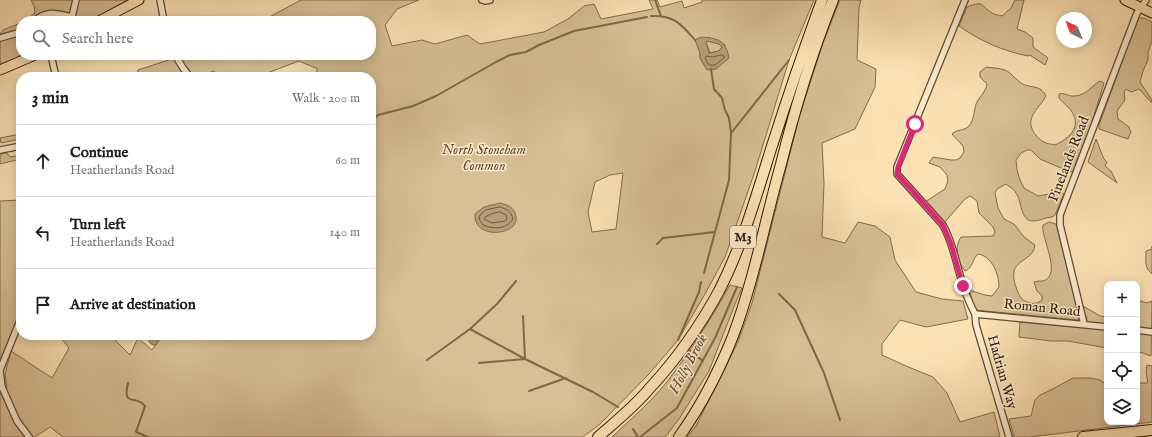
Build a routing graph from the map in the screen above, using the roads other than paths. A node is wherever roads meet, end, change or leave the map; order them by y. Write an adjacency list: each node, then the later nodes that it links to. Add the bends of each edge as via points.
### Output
1 (76, 0): 14 (street)
2 (139, 0): 15 (main road)
3 (160, 0): 16 (street)
4 (482, 0): 5 (street)
5 (490, 0)
6 (822, 0): 36 (highway, M3, via 746,227 719,291 675,358 648,390)
7 (833, 0): 37 (highway, M3, via 797,106 747,294 733,336 713,380)
8 (965, 0): 27 (street, Hadrian Way, via 897,174 948,233 962,283)
9 (1124, 0): 10 (main road)
10 (1143, 3): 11 (main road); 28 (street, Pinelands Road, via 1060,215 1060,226)
11 (1152, 13)
12 (39, 16): 13 (street, via 53,12)
13 (64, 16)
14 (73, 16)
15 (109, 16)
16 (163, 16)
17 (16, 33): 18 (street)
18 (0, 38)
19 (23, 60): 22 (main road)
20 (52, 60): 23 (street)
21 (178, 60): 24 (street)
22 (0, 70)
23 (55, 72)
24 (186, 72)
25 (16, 147): 26 (street)
26 (0, 150)
27 (975, 314): 28 (street, Roman Road); 38 (street, Hadrian Way)
28 (1084, 324): 29 (street, Roman Road)
29 (1104, 327)
30 (16, 330): 33 (street)
31 (1140, 330): 32 (street)
32 (1152, 332)
33 (0, 370): 35 (street, via 2,387 16,421)
34 (1152, 430): 39 (highway)
35 (29, 437)
36 (598, 437)
37 (679, 437)
38 (1009, 437)
39 (1083, 437)

